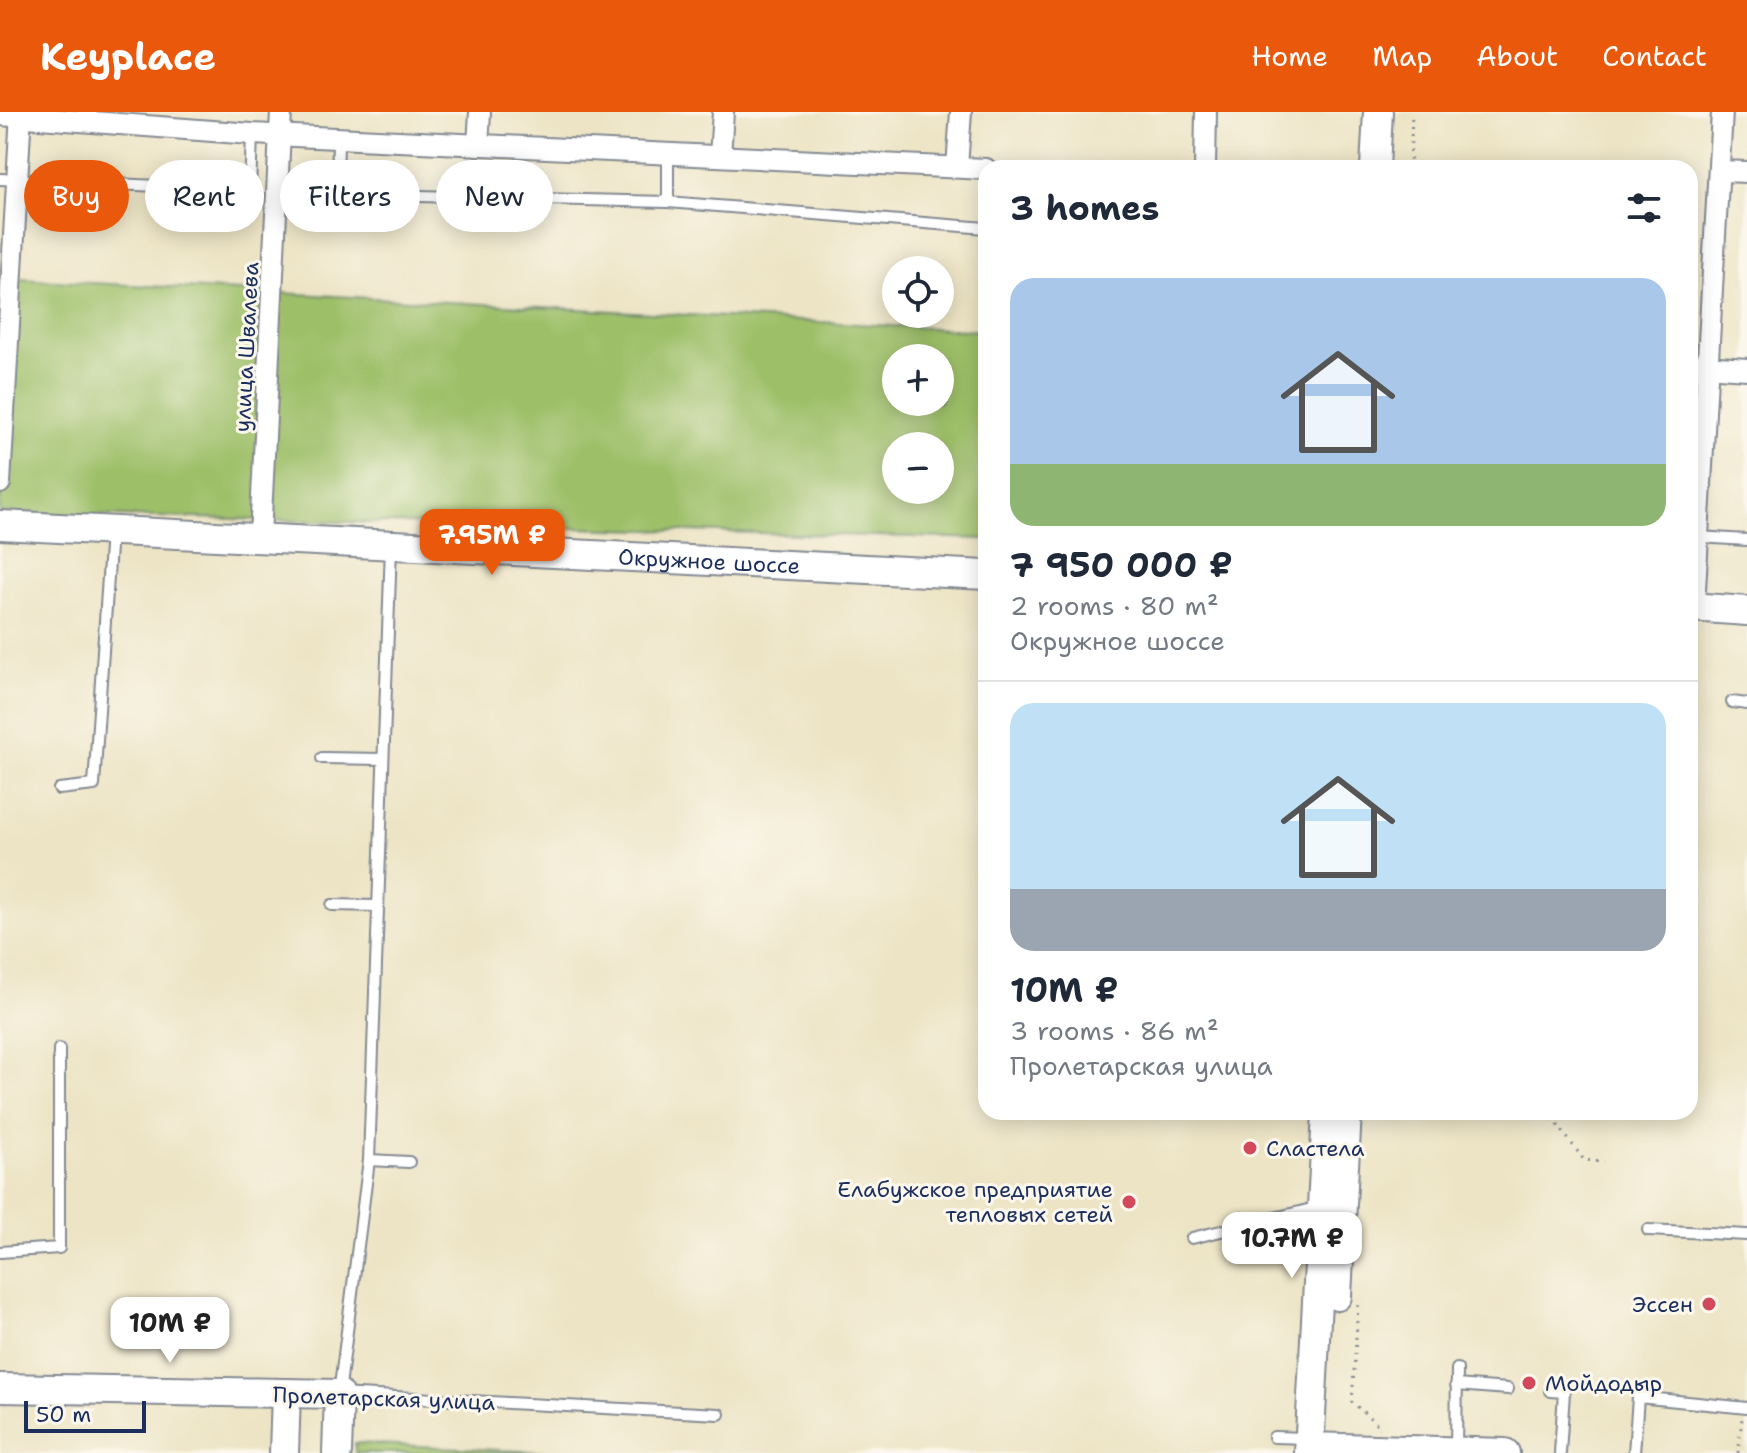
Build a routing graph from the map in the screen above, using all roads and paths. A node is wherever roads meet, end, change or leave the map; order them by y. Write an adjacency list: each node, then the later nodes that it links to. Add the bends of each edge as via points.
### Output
1 (281, 112): 13 (street, улица Швалева)
2 (480, 112): 15 (street)
3 (723, 112): 17 (street)
4 (961, 112): 22 (street)
5 (1206, 112): 18 (street)
6 (1378, 112): 19 (street)
7 (1396, 112): 20 (street)
8 (1412, 112): 21 (path)
9 (1722, 112): 24 (street)
10 (21, 114): 11 (street); 12 (street); 26 (street)
11 (0, 115)
12 (252, 134): 13 (street); 26 (lane, via 250,190)
13 (280, 135): 14 (street); 34 (street, улица Швалева)
14 (338, 138): 15 (street); 27 (lane, via 337,194)
15 (478, 145): 16 (street)
16 (668, 153): 17 (street); 27 (lane)
17 (720, 156): 22 (street)
18 (1205, 160)
19 (1375, 160)
20 (1393, 160)
21 (1410, 160)
22 (957, 167): 23 (street)
23 (978, 168)
24 (1721, 171): 25 (street); 29 (street)
25 (1747, 172)
26 (8, 180): 31 (street)
27 (668, 202): 28 (lane)
28 (978, 227)
29 (1700, 366): 30 (street); 35 (street)
30 (1747, 369)
31 (0, 483)
32 (0, 525): 33 (street, Окружное шоссе)
33 (111, 530): 34 (street, Окружное шоссе); 45 (lane, via 94,785)
34 (260, 537): 37 (street, Окружное шоссе)
35 (1698, 537): 36 (lane)
36 (1747, 540)
37 (391, 545): 38 (street, Окружное шоссе); 44 (lane)
38 (978, 575)
39 (1698, 607): 40 (street)
40 (1747, 611)
41 (1732, 702): 42 (lane)
42 (1747, 704)
43 (322, 758): 44 (lane)
44 (383, 759): 47 (lane)
45 (59, 789)
46 (332, 905): 47 (lane)
47 (378, 906): 52 (lane)
48 (59, 1049): 59 (lane, via 59,1248)
49 (1326, 1120): 55 (street)
50 (1346, 1120): 71 (street)
51 (1554, 1120): 54 (path, via 1584,1160)
52 (369, 1160): 53 (lane); 67 (lane)
53 (409, 1162)
54 (1604, 1162)
55 (1322, 1206): 58 (lane); 71 (street)
56 (1648, 1230): 57 (lane)
57 (1747, 1235)
58 (1192, 1238)
59 (0, 1252)
60 (1359, 1295): 72 (path, via 1352,1402 1379,1426)
61 (1457, 1369): 62 (lane)
62 (1456, 1385): 64 (lane); 73 (lane)
63 (0, 1388): 66 (street, Пролетарская улица)
64 (1508, 1389)
65 (1550, 1391): 77 (lane, via 1564,1392)
66 (286, 1393): 67 (street, Пролетарская улица); 74 (street)
67 (339, 1394): 69 (lane, Пролетарская улица); 75 (street)
68 (1745, 1408): 78 (lane, via 1638,1397); 79 (path)
69 (719, 1414)
70 (1274, 1437): 71 (lane)
71 (1318, 1448): 72 (street)
72 (1377, 1448): 73 (street)
73 (1456, 1451): 76 (street)
74 (284, 1453)
75 (337, 1453)
76 (1505, 1453)
77 (1560, 1453)
78 (1634, 1453)
79 (1738, 1453)

